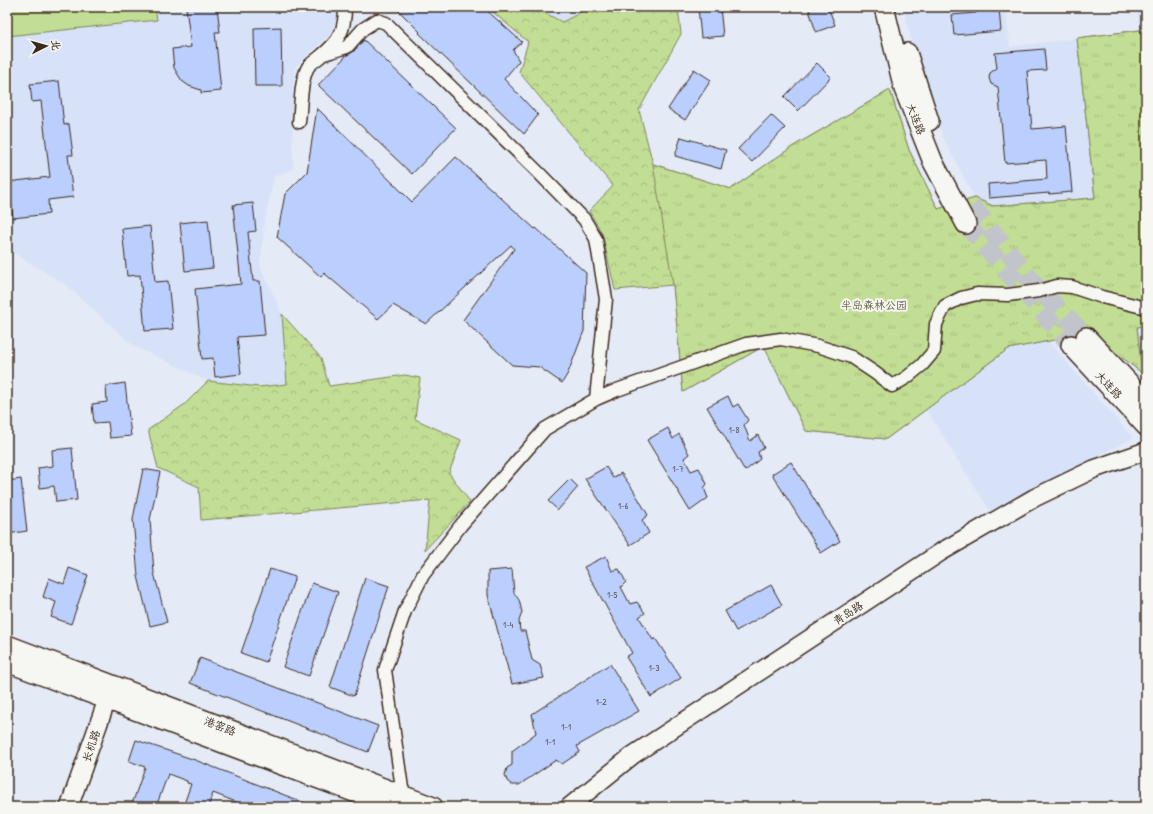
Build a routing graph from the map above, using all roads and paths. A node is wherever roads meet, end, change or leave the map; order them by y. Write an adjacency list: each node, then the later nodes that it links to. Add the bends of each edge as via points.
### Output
1 (345, 7): 4 (street, via 341,34)
2 (884, 7): 7 (main road, 大连路, via 904,89 933,162)
3 (897, 7): 6 (main road, 大连路, via 909,62 933,133)
4 (324, 54): 5 (street, via 309,67 302,87); 9 (street, via 347,48 363,29 377,20 386,23 584,219 596,239 606,299)
5 (299, 122)
6 (972, 206)
7 (966, 224)
8 (1146, 308): 9 (street, via 1072,287 1057,286 1008,295 977,294 961,298 946,306 936,324 934,351 922,365 892,386 851,357 818,346 781,339 746,344)
9 (596, 399): 16 (street, via 544,429 461,525 423,575 405,611 385,670)
10 (1146, 401): 11 (main road, 大连路, via 1078,341)
11 (1146, 426)
12 (1146, 452): 19 (street, 青岛路, via 1094,468 1034,498 941,552 633,755)
13 (7, 645): 15 (main road, 港窑路)
14 (7, 662): 15 (main road, 港窑路)
15 (110, 692): 16 (main road, 港窑路); 17 (street, 长机路)
16 (398, 801): 18 (main road, 港窑路)
17 (69, 807)
18 (433, 807)
19 (569, 807)

